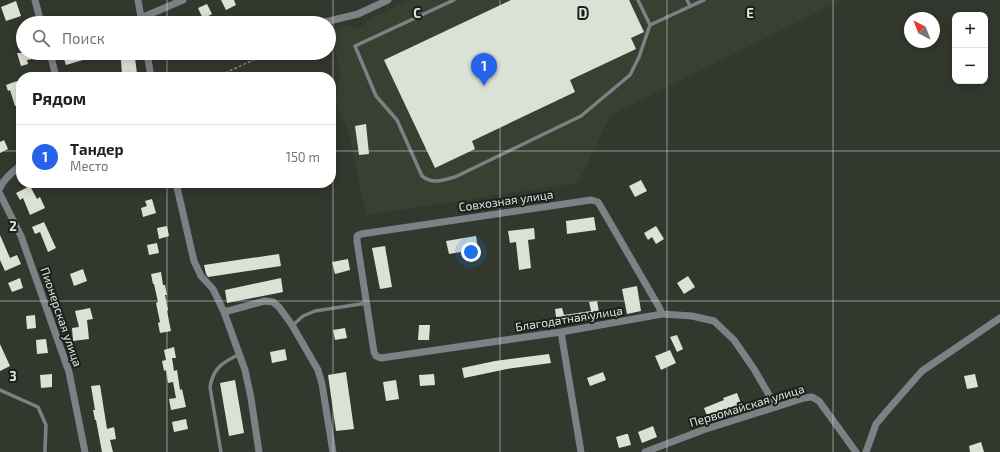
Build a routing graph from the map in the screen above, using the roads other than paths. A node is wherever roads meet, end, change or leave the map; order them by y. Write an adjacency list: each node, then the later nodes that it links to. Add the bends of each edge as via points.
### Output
1 (35, 0): 10 (street)
2 (138, 0): 11 (street)
3 (183, 0): 12 (street)
4 (388, 0): 13 (street, via 358,14)
5 (454, 0): 14 (lane, via 355,46 376,96 397,120 422,176 437,182 455,177 581,116 630,75)
6 (638, 0): 14 (lane)
7 (687, 0): 9 (lane)
8 (704, 0): 9 (lane)
9 (690, 6): 14 (lane)
10 (40, 16)
11 (140, 16)
12 (151, 16)
13 (336, 19)
14 (650, 25)
15 (52, 60): 17 (street)
16 (148, 60): 18 (street)
17 (55, 72)
18 (150, 72)
19 (16, 169): 20 (street)
20 (0, 188)
21 (177, 188): 24 (street, via 194,262 201,276 213,289)
22 (0, 194): 33 (street, Пионерская улица, via 21,236 69,372)
23 (366, 303): 25 (street, Совхозная улица, via 357,241 357,236 361,234 591,200 598,202); 27 (lane, via 314,311 302,316); 28 (street, Благодатная улица, via 374,352 380,358)
24 (224, 312): 27 (street, via 265,301 273,302); 29 (street)
25 (662, 314): 28 (street, Благодатная улица); 31 (street, Благодатная улица, via 692,316 714,321 734,340)
26 (1000, 318): 40 (street, via 922,371 876,424)
27 (292, 325): 36 (street, via 318,370)
28 (561, 332): 37 (street)
29 (240, 354): 34 (lane, via 218,368 212,377 210,387); 35 (street, via 251,398)
30 (0, 390): 32 (lane, via 38,407 46,425)
31 (776, 407): 38 (street, Первомайская улица); 39 (street, Первомайская улица, via 812,397 819,401)
32 (46, 452)
33 (85, 452)
34 (222, 452)
35 (259, 452)
36 (333, 452)
37 (581, 452)
38 (645, 452)
39 (856, 452)
40 (866, 452)

